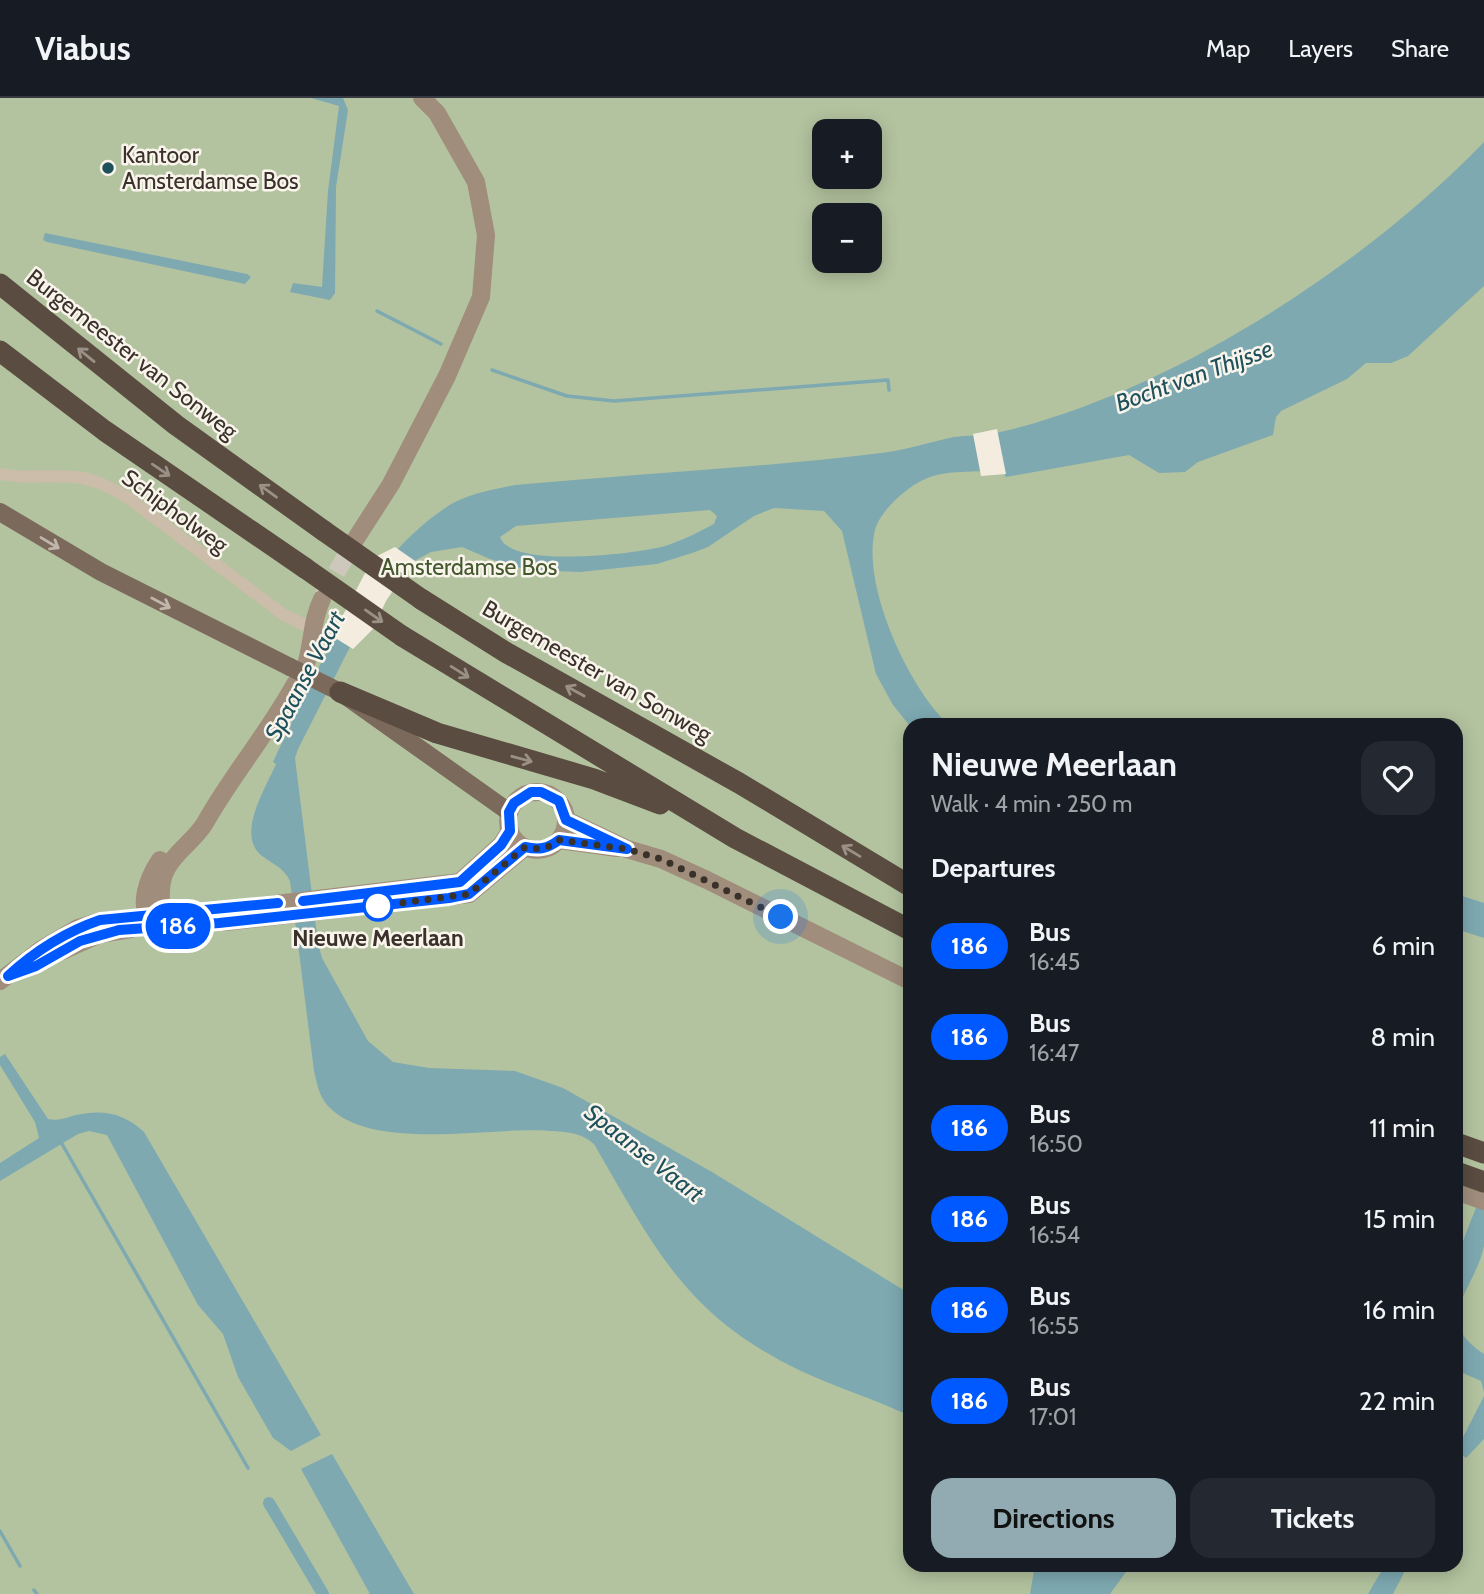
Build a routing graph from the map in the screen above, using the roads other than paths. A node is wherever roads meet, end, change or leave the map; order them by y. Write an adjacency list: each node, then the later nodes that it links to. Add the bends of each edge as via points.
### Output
1 (422, 98): 6 (street, via 437,113 476,182 486,235 481,297 391,484)
2 (0, 284): 18 (highway, Burgemeester van Sonweg, one-way to 2, bridge, via 421,599 176,425)
3 (0, 351): 14 (highway, one-way to 14, bridge, via 105,431 402,636)
4 (0, 474): 8 (street, Schipholweg, via 83,478 107,486 284,615)
5 (0, 512): 9 (main road, one-way to 9, via 101,572)
6 (355, 540)
7 (322, 599): 8 (street)
8 (311, 628): 9 (street, via 312,644)
9 (297, 671): 10 (main road, bridge); 20 (street, via 249,759 212,807 205,824 167,866)
10 (340, 692): 11 (main road); 14 (highway, one-way to 14, via 457,740 594,779)
11 (509, 812): 12 (street, via 522,796 541,792 559,801); 13 (street)
12 (566, 820): 15 (street); 17 (street)
13 (510, 831): 16 (street); 19 (street, via 460,882)
14 (735, 838): 21 (highway)
15 (559, 840): 16 (street, via 537,850); 17 (street)
16 (525, 847): 19 (street, via 469,894)
17 (627, 849): 23 (street, via 707,880)
18 (903, 882)
19 (329, 904): 20 (street)
20 (153, 920): 22 (street, via 100,920 78,928 30,956)
21 (903, 926)
22 (4, 978)
23 (903, 978)
24 (1463, 1174): 25 (highway)
25 (1484, 1182)
26 (1463, 1194): 27 (street)
27 (1484, 1201)

